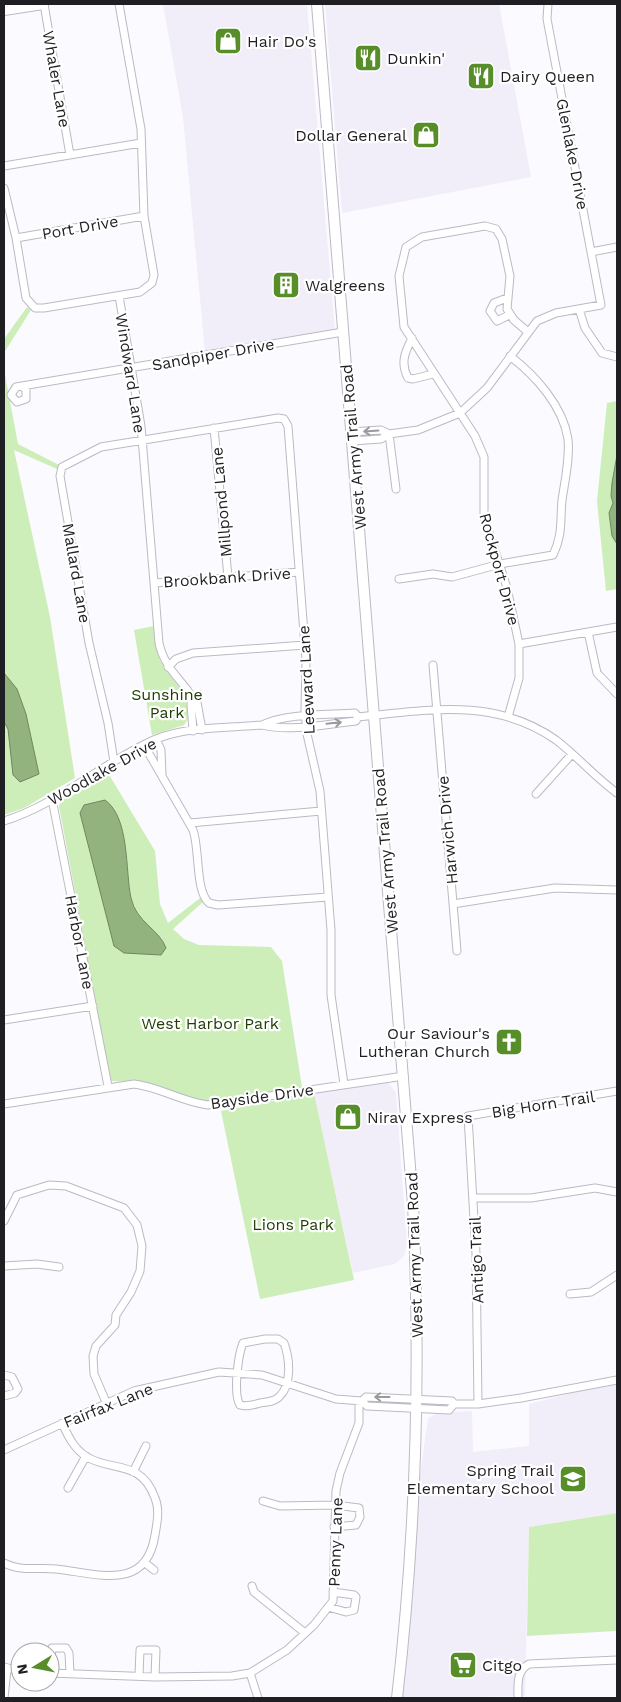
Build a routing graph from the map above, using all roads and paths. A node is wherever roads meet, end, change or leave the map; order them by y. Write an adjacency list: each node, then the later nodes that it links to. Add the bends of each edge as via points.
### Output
1 (44, 4): 5 (main road); 7 (street, Whaler Lane)
2 (119, 4): 6 (street, Windward Lane)
3 (316, 4): 18 (main road, West Army Trail Road)
4 (548, 4): 13 (street, Glenlake Drive, via 547,19)
5 (4, 10)
6 (141, 143): 7 (street); 10 (street, Windward Lane)
7 (70, 155): 8 (street)
8 (4, 166)
9 (4, 188): 11 (street)
10 (144, 216): 11 (street, Port Drive); 14 (street, Windward Lane, via 154,275 152,283 143,291)
11 (16, 238): 14 (street, via 25,293 34,308)
12 (617, 247): 13 (street)
13 (591, 252): 16 (street, Glenlake Drive, via 601,305)
14 (118, 296): 23 (street, Windward Lane)
15 (507, 298): 17 (street); 17 (street, via 494,303 490,311 498,321); 20 (street, Rockport Drive, via 510,276 502,239 496,229 485,226 415,240 406,247 402,257 399,285 404,327)
16 (579, 309): 19 (street, via 548,315 533,324); 22 (street, via 585,328 602,353)
17 (509, 315): 19 (street)
18 (343, 332): 23 (street, Sandpiper Drive); 29 (main road, West Army Trail Road)
19 (528, 332): 21 (street)
20 (412, 338): 24 (street, Rockport Drive); 24 (street, via 404,356 408,378)
21 (510, 356): 26 (street, via 487,388); 32 (street, via 528,369 561,416 568,453 561,536 553,555)
22 (617, 356)
23 (131, 368): 25 (street, Sandpiper Drive); 30 (street, Windward Lane)
24 (433, 374): 26 (street, Rockport Drive)
25 (23, 387)
26 (460, 413): 28 (street, via 425,428); 32 (street, Rockport Drive, via 484,457 483,512)
27 (214, 428): 30 (street, Leeward Lane); 33 (street, Leeward Lane, via 278,418 286,422); 34 (street, Millpond Lane)
28 (389, 434): 29 (street, via 380,439); 31 (street)
29 (352, 436): 46 (main road, West Army Trail Road)
30 (142, 441): 36 (street, Windward Lane); 57 (street, Mallard Lane, via 95,449 62,467 60,476)
31 (396, 489)
32 (500, 564): 35 (street, via 452,577 433,574); 39 (street, Rockport Drive)
33 (299, 572): 34 (street, Brookbank Drive); 40 (street, Leeward Lane)
34 (228, 577): 36 (street, Brookbank Drive)
35 (399, 580)
36 (154, 583): 42 (street, Windward Lane, via 158,643)
37 (617, 628): 38 (street)
38 (588, 632): 39 (street); 43 (street, via 597,673)
39 (519, 644): 49 (street, Rockport Drive, via 519,678)
40 (305, 645): 42 (street, via 193,654 176,659); 47 (street, Leeward Lane)
41 (433, 665): 45 (street, Harwich Drive)
42 (168, 667): 44 (street, Windward Lane)
43 (617, 694)
44 (192, 700): 52 (street); 53 (street, Windward Lane, via 197,702)
45 (437, 709): 46 (street, Woodlake Drive); 49 (street, Woodlake Drive, via 475,710); 67 (street, Harwich Drive)
46 (374, 715): 48 (street, Woodlake Drive); 71 (main road, West Army Trail Road)
47 (305, 716): 48 (street, Woodlake Drive, via 355,712); 50 (street, Woodlake Drive); 51 (street, Leeward Lane)
48 (358, 717): 51 (street, Woodlake Drive, one-way to 48, via 356,721)
49 (508, 717): 56 (street, Woodlake Drive, via 547,735)
50 (262, 725): 51 (street, Woodlake Drive); 53 (street, Woodlake Drive)
51 (306, 726): 62 (street, Leeward Lane)
52 (193, 730): 53 (street, Woodlake Drive); 54 (street, Woodlake Drive)
53 (202, 730)
54 (156, 739): 55 (street, Woodlake Drive); 58 (street, via 161,750)
55 (144, 745): 57 (street, Woodlake Drive); 58 (street, via 155,768)
56 (572, 754): 59 (street, Woodlake Drive); 60 (street)
57 (114, 762): 61 (street, Woodlake Drive)
58 (162, 774): 64 (street)
59 (617, 793)
60 (536, 794)
61 (52, 799): 63 (street, Woodlake Drive); 69 (street, Harbor Lane)
62 (321, 811): 64 (street); 66 (street, Leeward Lane)
63 (4, 821)
64 (190, 823): 66 (street, via 197,844 201,890 209,903)
65 (617, 890): 67 (street, via 555,888)
66 (328, 897): 72 (street, Leeward Lane, via 331,995)
67 (453, 904): 68 (street, Harwich Drive)
68 (457, 951)
69 (92, 1006): 70 (street); 73 (street, Harbor Lane)
70 (4, 1020)
71 (404, 1076): 72 (street, Bayside Drive); 91 (main road, West Army Trail Road, via 416,1264)
72 (344, 1084): 73 (street, Bayside Drive, via 208,1104 187,1101 143,1085)
73 (108, 1086): 75 (street, Bayside Drive)
74 (617, 1091): 76 (street, Big Horn Trail)
75 (4, 1104)
76 (468, 1116): 78 (street, Antigo Trail)
77 (617, 1192): 78 (street, via 595,1188 525,1198)
78 (474, 1198): 92 (street, Antigo Trail)
79 (4, 1221): 90 (street, via 17,1195 56,1185 113,1203 124,1208 135,1220 142,1246 140,1271 116,1315 115,1325 96,1346 93,1356 94,1374)
80 (4, 1266): 81 (street, via 37,1264)
81 (59, 1267)
82 (617, 1275): 83 (street, via 591,1292)
83 (570, 1294)
84 (238, 1372): 87 (street, Fairfax Lane); 87 (street, via 236,1397 240,1405 273,1401 280,1396); 87 (street, via 238,1353 243,1343 278,1339 284,1344 289,1364); 90 (street, Fairfax Lane, via 208,1374 160,1384)
85 (4, 1375): 88 (street, via 12,1377 18,1388 15,1393)
86 (617, 1380): 92 (street)
87 (286, 1383): 89 (street, Fairfax Lane, via 336,1399)
88 (4, 1396)
89 (360, 1401): 91 (street, Fairfax Lane, via 366,1406); 100 (street, Penny Lane, via 359,1422 340,1473)
90 (106, 1402): 93 (street, Fairfax Lane)
91 (417, 1403): 92 (street, Fairfax Lane, via 449,1410 454,1404); 117 (main road, West Army Trail Road, via 414,1516)
92 (478, 1404)
93 (62, 1423): 95 (street, Fairfax Lane); 96 (street, via 73,1443)
94 (146, 1446): 97 (street)
95 (4, 1450)
96 (86, 1456): 97 (street); 98 (street)
97 (133, 1472): 103 (street, via 146,1482 158,1508 153,1547)
98 (68, 1488)
99 (263, 1501): 100 (street, via 280,1506)
100 (335, 1505): 101 (street, Penny Lane); 101 (street, via 359,1508 360,1517 356,1525)
101 (334, 1527): 106 (street, Penny Lane)
102 (4, 1563): 103 (street, via 21,1569 56,1569 112,1577 129,1573)
103 (145, 1563): 104 (street)
104 (154, 1570)
105 (252, 1586): 108 (street, via 254,1592)
106 (333, 1592): 107 (street, Penny Lane, via 333,1601); 107 (street, via 354,1595 354,1610 346,1612)
107 (328, 1607): 108 (street, Penny Lane)
108 (305, 1633): 112 (street, Penny Lane, via 278,1658)
109 (617, 1660): 118 (street, via 530,1664 519,1674)
110 (5, 1668): 115 (street)
111 (70, 1673): 113 (street, Penny Lane)
112 (250, 1673): 114 (street, Penny Lane); 116 (street)
113 (139, 1676): 114 (street, Penny Lane); 114 (street, via 140,1650 156,1650)
114 (155, 1677)
115 (4, 1698)
116 (258, 1698)
117 (397, 1698)
118 (518, 1698)

